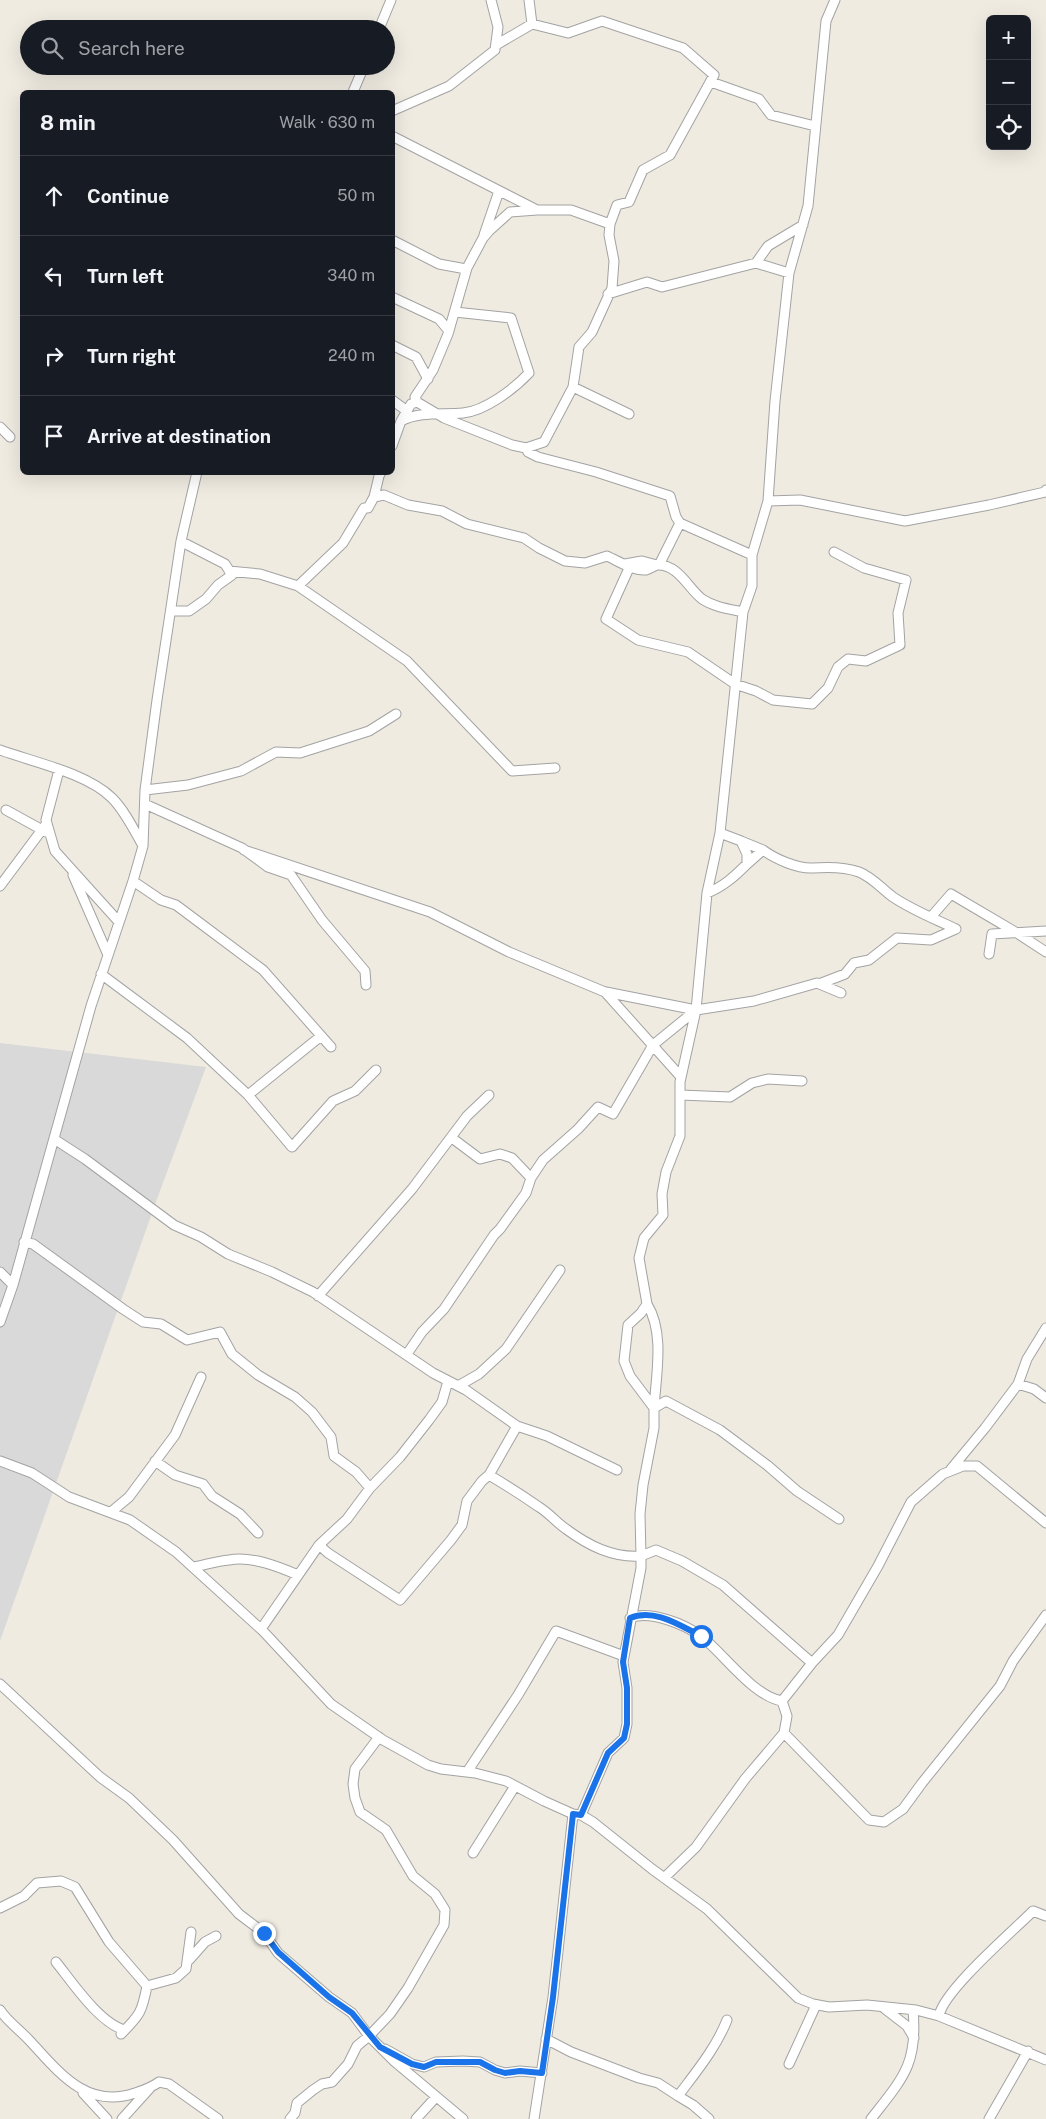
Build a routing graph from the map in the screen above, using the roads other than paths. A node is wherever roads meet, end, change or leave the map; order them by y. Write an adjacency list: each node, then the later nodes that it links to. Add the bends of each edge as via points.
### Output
1 (391, 0): 5 (street)
2 (491, 0): 7 (street, via 498,27)
3 (529, 0): 6 (street)
4 (835, 0): 12 (street, via 826,21)
5 (383, 20)
6 (532, 24): 7 (street); 9 (street, via 568,33 602,21 683,48 714,75)
7 (496, 45): 11 (street, via 495,50 449,86)
8 (360, 75): 10 (street)
9 (711, 82): 12 (street, via 759,99 771,115); 16 (street, via 670,155 643,170 630,202 617,206)
10 (354, 90)
11 (395, 110)
12 (814, 126): 17 (street, via 808,206)
13 (395, 138): 14 (street)
14 (499, 192): 15 (street); 18 (street)
15 (537, 210): 16 (street, via 571,210); 18 (street, via 510,212)
16 (610, 224): 23 (street, via 614,261)
17 (803, 225): 20 (street, via 768,246); 22 (street)
18 (483, 238): 21 (street)
19 (395, 242): 21 (street, via 440,264)
20 (756, 263): 22 (street); 23 (street, via 662,286 647,282)
21 (466, 269): 25 (street)
22 (790, 273): 44 (street, via 775,401)
23 (608, 294): 29 (street, via 592,332 579,347)
24 (395, 299): 26 (street, via 439,319)
25 (455, 312): 26 (street); 33 (street, via 511,318 529,373 513,389 483,406 466,413)
26 (449, 331): 28 (street)
27 (395, 346): 28 (street, via 416,357)
28 (428, 378): 31 (street, via 416,397)
29 (573, 388): 34 (street); 39 (street, via 544,442)
30 (395, 402): 32 (street)
31 (417, 402): 32 (street, via 411,404); 33 (street)
32 (407, 411): 35 (street)
33 (437, 414): 35 (street, via 410,416); 39 (street)
34 (629, 414)
35 (401, 421): 38 (street)
36 (0, 427): 37 (street)
37 (10, 438)
38 (395, 438)
39 (526, 448): 45 (street, via 538,456 670,496)
40 (195, 475): 60 (street, via 180,541)
41 (380, 475): 43 (street)
42 (1046, 490): 44 (street, via 904,521 800,500)
43 (374, 497): 49 (street, via 384,496 408,505 442,511 466,524 524,538 565,561 585,563 607,556); 52 (street, via 343,543)
44 (768, 501): 48 (street)
45 (680, 523): 48 (street); 50 (street)
46 (186, 544): 51 (street, via 225,564)
47 (834, 552): 55 (street, via 864,568 906,580 898,613 900,645 866,662 848,659 838,667 828,688 812,704 773,700)
48 (752, 556): 54 (street, via 752,586)
49 (627, 565): 50 (street, via 642,561); 55 (street, via 606,619 638,640 688,652)
50 (658, 565): 54 (street, via 662,564 685,579 702,599)
51 (230, 571): 52 (street, via 260,574); 53 (street, via 232,575 206,599 189,611)
52 (298, 586): 58 (street, via 407,661 512,771)
53 (176, 611)
54 (743, 612): 55 (street)
55 (735, 684): 64 (street)
56 (396, 714): 60 (street, via 369,731 300,752 276,752 242,771 188,785)
57 (0, 750): 59 (street)
58 (556, 768)
59 (59, 770): 63 (street, via 46,820); 66 (street, via 104,790 124,813)
60 (145, 790): 61 (street)
61 (145, 804): 66 (street); 67 (street)
62 (6, 810): 63 (street)
63 (47, 829): 70 (street, via 55,851); 72 (street)
64 (720, 833): 65 (street); 73 (street)
65 (741, 842): 68 (street); 69 (street)
66 (143, 846): 71 (street)
67 (244, 850): 83 (street, via 268,867 291,875 322,920 364,971); 84 (street, via 430,912 509,952)
68 (763, 850): 69 (street); 74 (street, via 789,864 858,872 894,897)
69 (748, 864): 73 (street, via 718,889)
70 (70, 867): 75 (street); 80 (street)
71 (133, 881): 75 (street); 87 (street, via 161,900 176,905 263,970)
72 (0, 886)
73 (707, 893): 86 (street)
74 (932, 917): 77 (street, via 952,894); 82 (street, via 956,929 931,940 897,938 869,960 854,963 845,974)
75 (119, 922): 80 (street)
76 (1046, 931): 77 (street)
77 (1017, 932): 78 (street); 79 (street, via 992,934)
78 (1046, 952)
79 (989, 954)
80 (108, 955): 81 (street)
81 (102, 974): 94 (street, via 187,1038); 97 (street)
82 (819, 984): 85 (street); 86 (street, via 754,1001)
83 (366, 985)
84 (605, 992): 86 (street); 88 (street)
85 (841, 993)
86 (696, 1010): 88 (street); 91 (street)
87 (321, 1036): 89 (street); 94 (street)
88 (653, 1045): 91 (street); 98 (street, via 613,1114 598,1107 543,1160)
89 (331, 1047)
90 (376, 1070): 94 (street, via 355,1091 333,1101 292,1146)
91 (681, 1078): 95 (street)
92 (802, 1081): 95 (street, via 768,1078 752,1083 730,1097)
93 (489, 1094): 96 (street, via 467,1116)
94 (248, 1095)
95 (680, 1096): 104 (street, via 680,1136 666,1172 663,1215 644,1238 639,1258)
96 (452, 1138): 98 (street, via 480,1159 500,1154 512,1158); 103 (street)
97 (54, 1139): 99 (street); 103 (street, via 174,1225)
98 (531, 1178): 107 (street, via 526,1194 494,1234 444,1309)
99 (24, 1242): 102 (street); 120 (street, via 34,1244 143,1322 161,1324 188,1340 220,1332 232,1354 312,1412 331,1437 334,1456 356,1472)
100 (560, 1270): 111 (street, via 506,1349 479,1374)
101 (0, 1272): 102 (street)
102 (13, 1284): 105 (street)
103 (318, 1296): 107 (street)
104 (646, 1304): 113 (street, via 654,1316 658,1335); 113 (street, via 642,1313 628,1325 624,1360 630,1376)
105 (0, 1322)
106 (1046, 1328): 110 (street, via 1027,1358)
107 (407, 1354): 109 (street)
108 (201, 1377): 116 (street, via 175,1435)
109 (448, 1381): 111 (street); 120 (street, via 442,1402 400,1457)
110 (1018, 1384): 112 (street); 118 (street)
111 (458, 1386): 114 (street)
112 (1046, 1398)
113 (654, 1408): 122 (street, via 666,1401 720,1430 797,1491); 126 (street, via 654,1428 640,1514)
114 (517, 1426): 117 (street, via 547,1436); 119 (street)
115 (0, 1461): 121 (street, via 32,1473 69,1497)
116 (155, 1461): 121 (street, via 129,1497); 124 (street, via 175,1475 202,1484)
117 (617, 1470)
118 (947, 1472): 123 (street, via 963,1466 977,1466); 133 (street, via 911,1502 838,1635)
119 (490, 1475): 125 (street, via 467,1501 462,1525 400,1600); 126 (street, via 541,1508 566,1530 591,1544 612,1554)
120 (370, 1488): 125 (street, via 347,1519)
121 (111, 1512): 127 (street, via 143,1528)
122 (840, 1520)
123 (1046, 1523)
124 (258, 1533)
125 (319, 1545): 128 (street)
126 (641, 1556): 130 (street); 133 (street, via 656,1550 722,1585)
127 (194, 1567): 128 (street, via 230,1559 271,1564); 131 (street)
128 (298, 1575): 131 (street)
129 (1046, 1615): 136 (street, via 1012,1660 1000,1686 903,1809 884,1822 869,1820)
130 (630, 1618): 132 (street); 135 (street, via 639,1614 660,1617 701,1636 749,1681 773,1699)
131 (261, 1629): 137 (street, via 331,1704)
132 (624, 1656): 138 (street, via 556,1631); 140 (street, via 627,1688 624,1738 608,1753)
133 (812, 1663): 135 (street)
134 (0, 1684): 156 (street, via 100,1777 148,1816 239,1914 264,1933 278,1952 329,1997 352,2013)
135 (782, 1701): 136 (street, via 787,1716)
136 (784, 1733): 142 (street, via 745,1779 696,1847)
137 (379, 1737): 138 (street, via 428,1765); 156 (street, via 355,1769 353,1784 360,1812 386,1830 413,1876 435,1894 445,1910 444,1926 408,1988)
138 (467, 1772): 139 (street)
139 (515, 1786): 140 (street); 141 (street)
140 (577, 1814): 142 (street, via 607,1832); 158 (street)
141 (473, 1853)
142 (664, 1878): 150 (street, via 707,1909 792,1994)
143 (0, 1908): 149 (street, via 24,1896 37,1883 61,1881 75,1887 108,1942)
144 (1046, 1916): 154 (street, via 1033,1911 952,1992)
145 (191, 1932): 147 (street)
146 (216, 1936): 147 (street, via 205,1942)
147 (189, 1960): 149 (street, via 186,1969 176,1978)
148 (56, 1962): 149 (street, via 82,1996 123,2032 141,2012)
149 (147, 1986)
150 (816, 2005): 151 (street); 162 (street)
151 (884, 2008): 153 (street); 157 (street, via 907,2026)
152 (0, 2010): 165 (street, via 44,2058)
153 (913, 2010): 154 (street); 157 (street)
154 (939, 2016): 160 (street)
155 (727, 2020): 166 (street, via 723,2032)
156 (369, 2036): 159 (street); 171 (street, via 357,2046 348,2064 332,2082 322,2084 297,2103)
157 (914, 2038): 176 (street, via 905,2073)
158 (546, 2039): 163 (street); 166 (street, via 571,2052 658,2083)
159 (380, 2047): 163 (street, via 424,2067 436,2062 463,2061 480,2062 505,2073); 167 (street)
160 (1028, 2051): 161 (street); 177 (street)
161 (1046, 2060)
162 (789, 2064)
163 (542, 2073): 174 (street)
164 (150, 2088): 165 (street, via 120,2097 100,2097); 169 (street); 170 (street, via 159,2082 169,2084)
165 (81, 2091): 168 (street)
166 (678, 2096): 175 (street)
167 (436, 2097): 172 (street); 173 (street)
168 (107, 2119)
169 (122, 2119)
170 (218, 2119)
171 (290, 2119)
172 (416, 2119)
173 (463, 2119)
174 (534, 2119)
175 (709, 2119)
176 (872, 2119)
177 (989, 2119)

